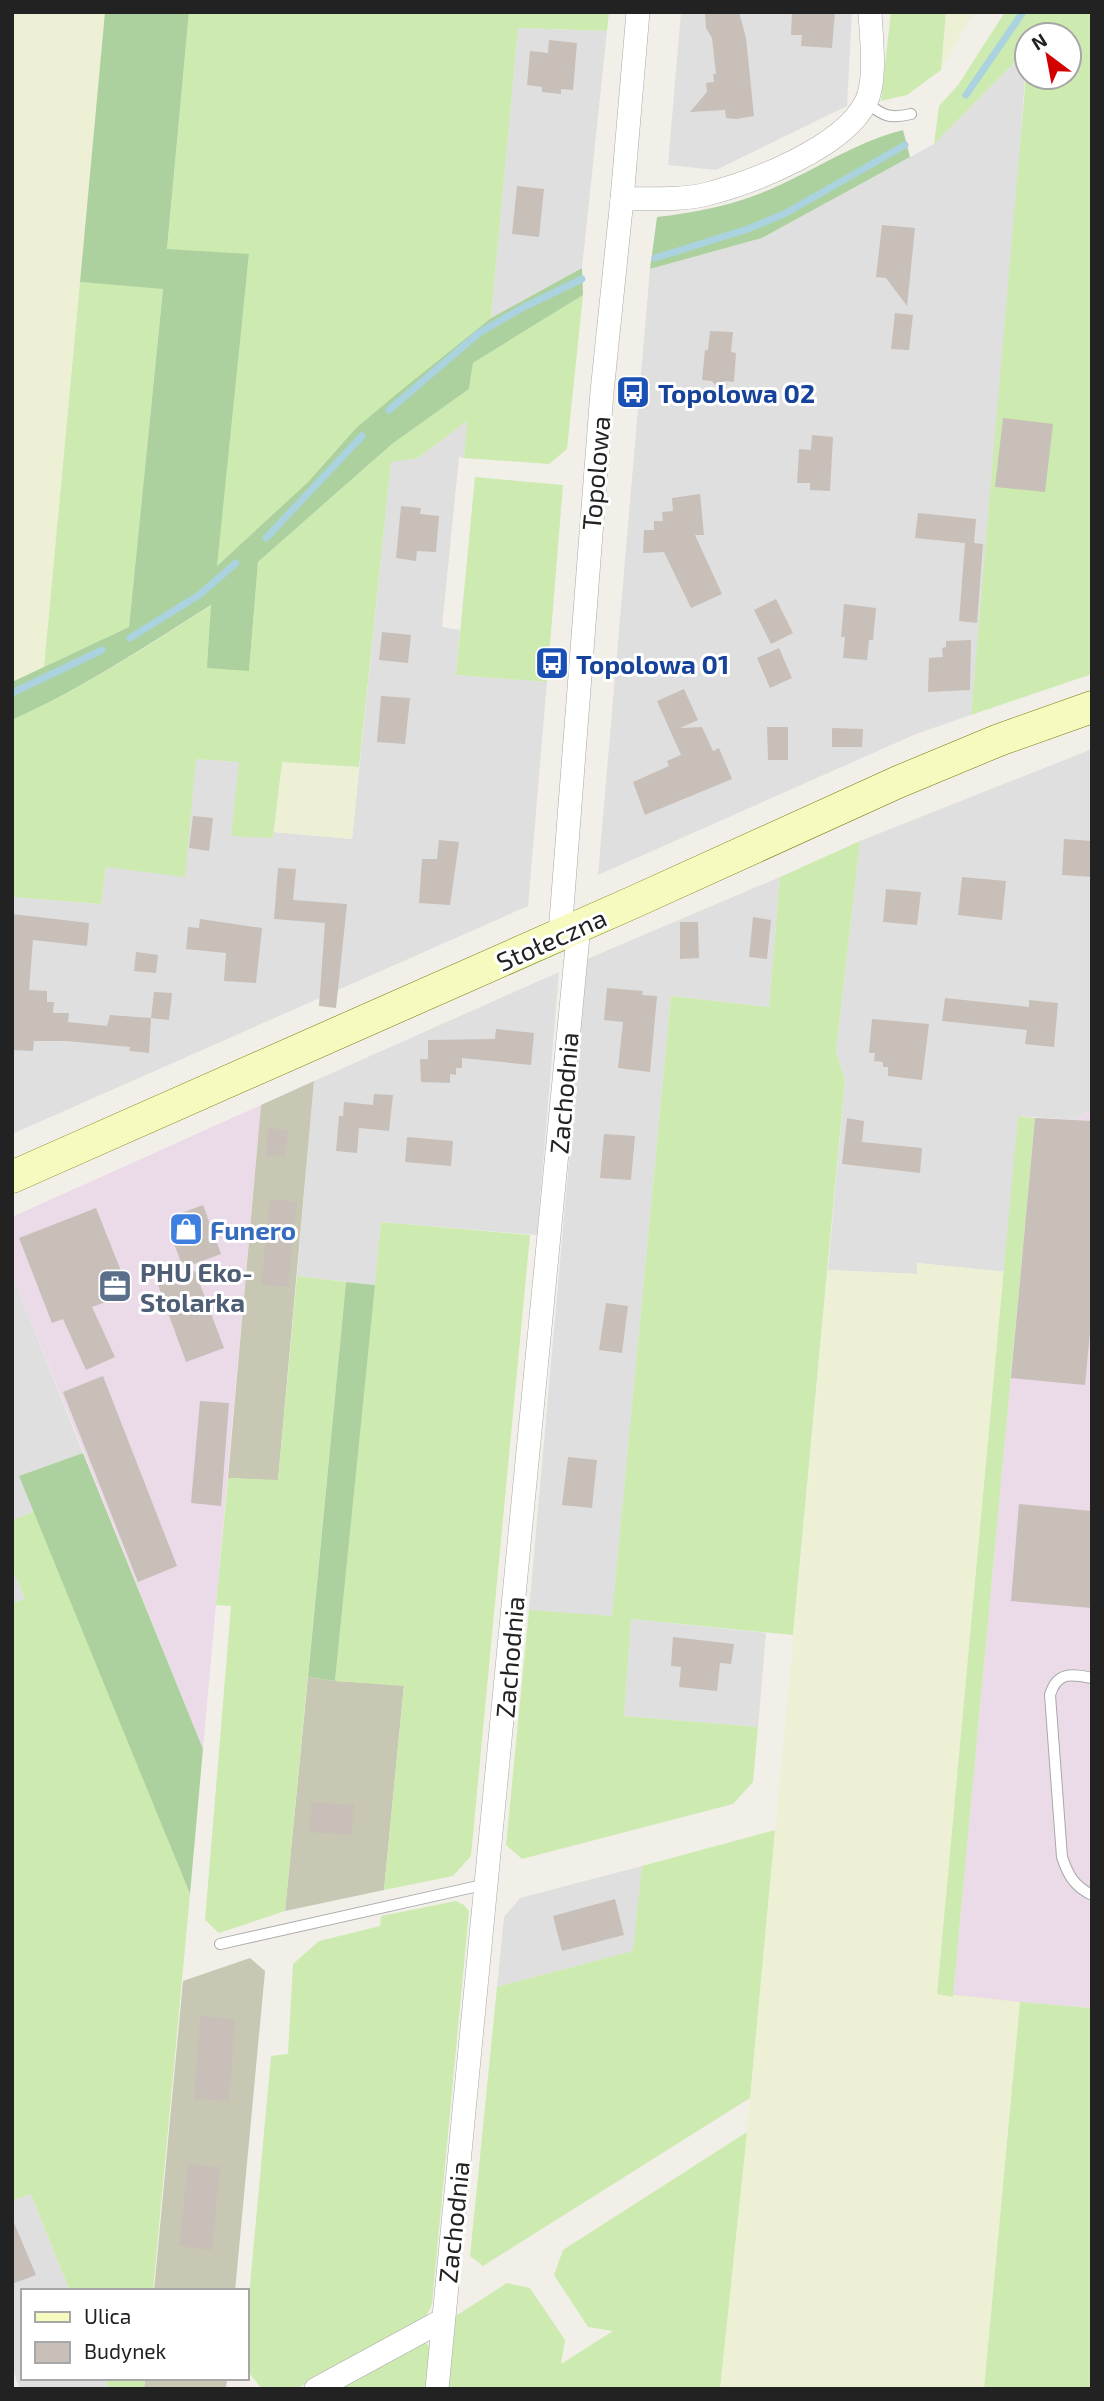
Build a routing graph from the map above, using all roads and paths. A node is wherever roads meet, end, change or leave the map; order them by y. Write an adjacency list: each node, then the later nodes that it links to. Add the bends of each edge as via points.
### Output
1 (638, 12): 5 (street, Topolowa)
2 (870, 12): 3 (street, via 872,75)
3 (866, 102): 4 (lane, via 881,115 897,118); 5 (street, via 842,132 789,166 707,194)
4 (911, 114)
5 (622, 199): 7 (street, Topolowa, via 602,392)
6 (1092, 707): 7 (main road, Stołeczna, via 898,782)
7 (569, 930): 8 (main road, Stołeczna); 10 (street, Zachodnia)
8 (12, 1177)
9 (1092, 1678): 11 (lane, via 1071,1674 1061,1678 1050,1695 1062,1857 1069,1877)
10 (487, 1884): 12 (lane); 13 (street, Zachodnia)
11 (1092, 1895)
12 (220, 1944)
13 (443, 2320): 14 (street); 15 (street, Zachodnia)
14 (316, 2389)
15 (437, 2389)

